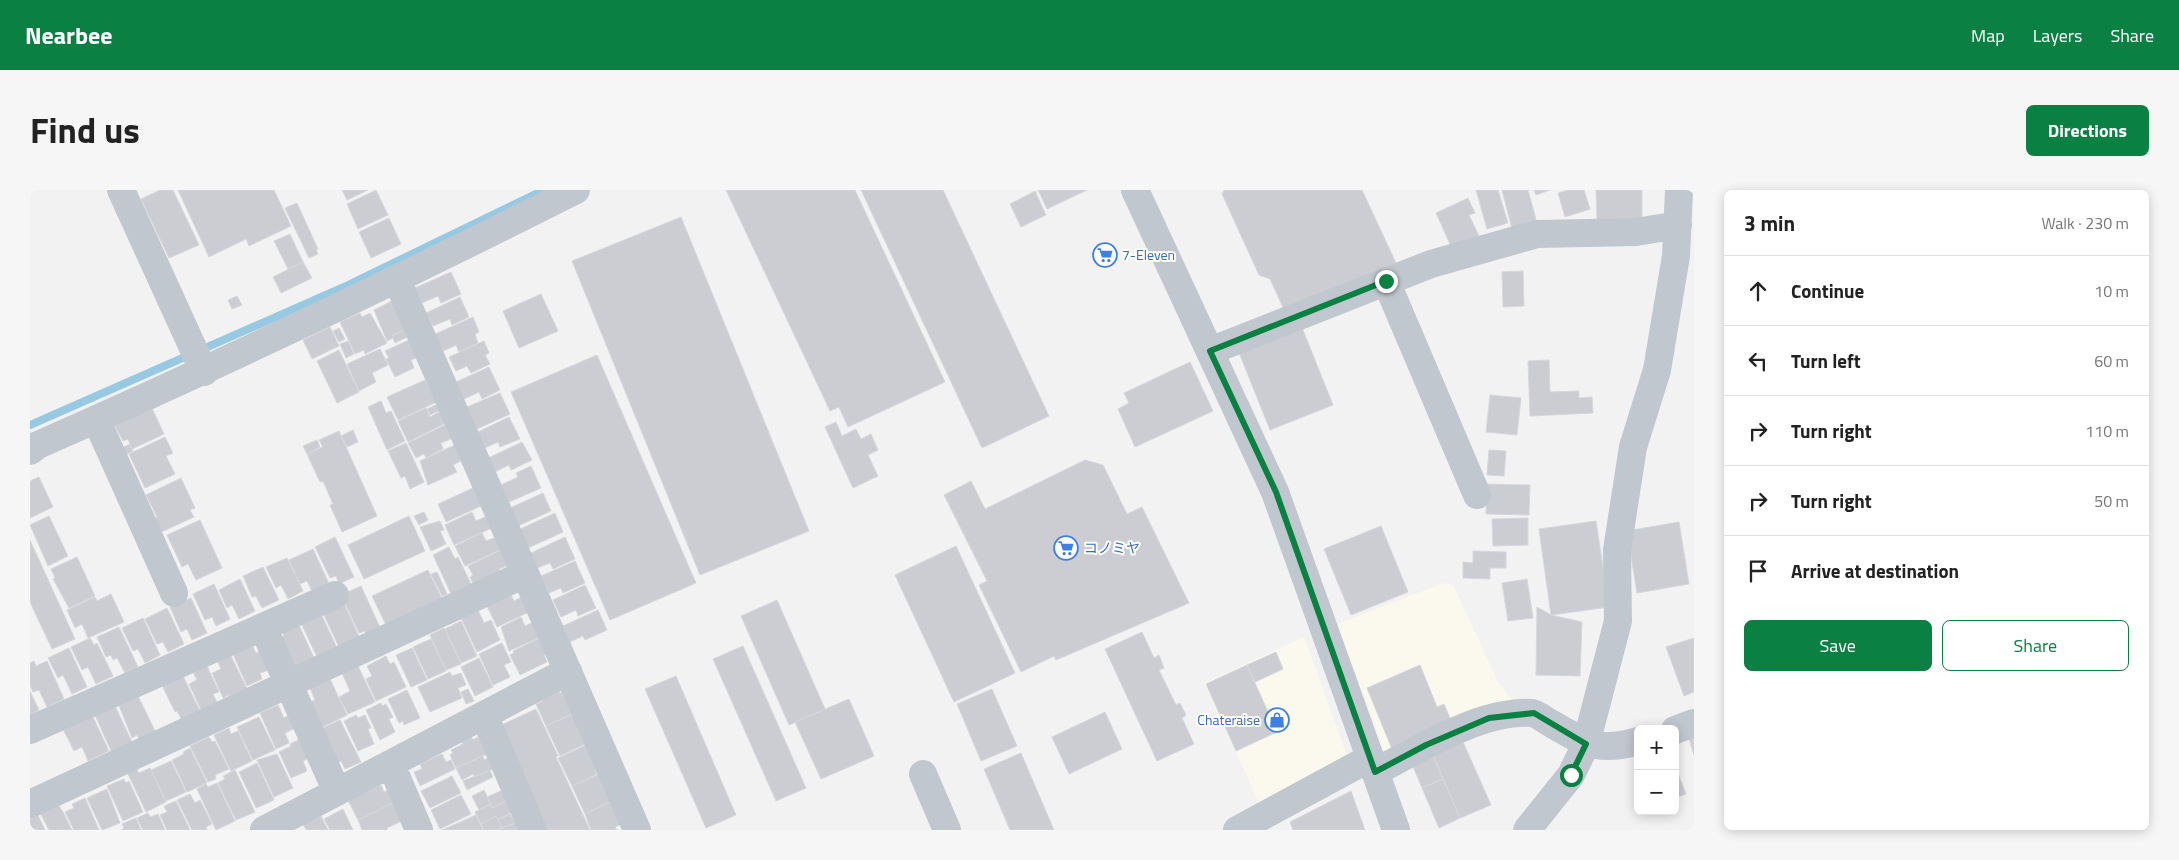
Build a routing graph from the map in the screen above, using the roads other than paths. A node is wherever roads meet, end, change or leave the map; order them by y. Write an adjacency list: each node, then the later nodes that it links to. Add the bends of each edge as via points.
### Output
1 (121, 190): 9 (street)
2 (576, 190): 6 (street)
3 (1136, 190): 8 (street)
4 (1679, 190): 5 (street)
5 (1678, 225): 7 (street, via 1636,232 1537,234 1431,264); 24 (street, via 1657,370 1633,447 1618,550 1618,621)
6 (397, 280): 9 (street); 13 (street)
7 (1386, 281): 8 (street); 12 (street)
8 (1210, 351): 26 (street, via 1276,492)
9 (198, 358): 10 (street)
10 (96, 419): 11 (street); 14 (street)
11 (30, 451)
12 (1477, 495)
13 (525, 574): 17 (street); 18 (street)
14 (174, 593)
15 (335, 595): 16 (street)
16 (263, 627): 18 (street); 22 (street)
17 (568, 671): 19 (street); 33 (street)
18 (288, 684): 28 (street); 29 (street)
19 (484, 716): 25 (street); 32 (street)
20 (1694, 723): 21 (street)
21 (1679, 729)
22 (30, 730)
23 (1634, 742): 24 (street, via 1617,748)
24 (1586, 744): 26 (street, via 1534,713 1489,718); 37 (street, via 1571,775)
25 (391, 764): 28 (street); 31 (street)
26 (1373, 765): 35 (street); 36 (street)
27 (923, 774): 34 (street)
28 (337, 792): 30 (street)
29 (30, 804)
30 (274, 828)
31 (419, 830)
32 (533, 830)
33 (637, 830)
34 (947, 830)
35 (1236, 830)
36 (1396, 830)
37 (1527, 830)

